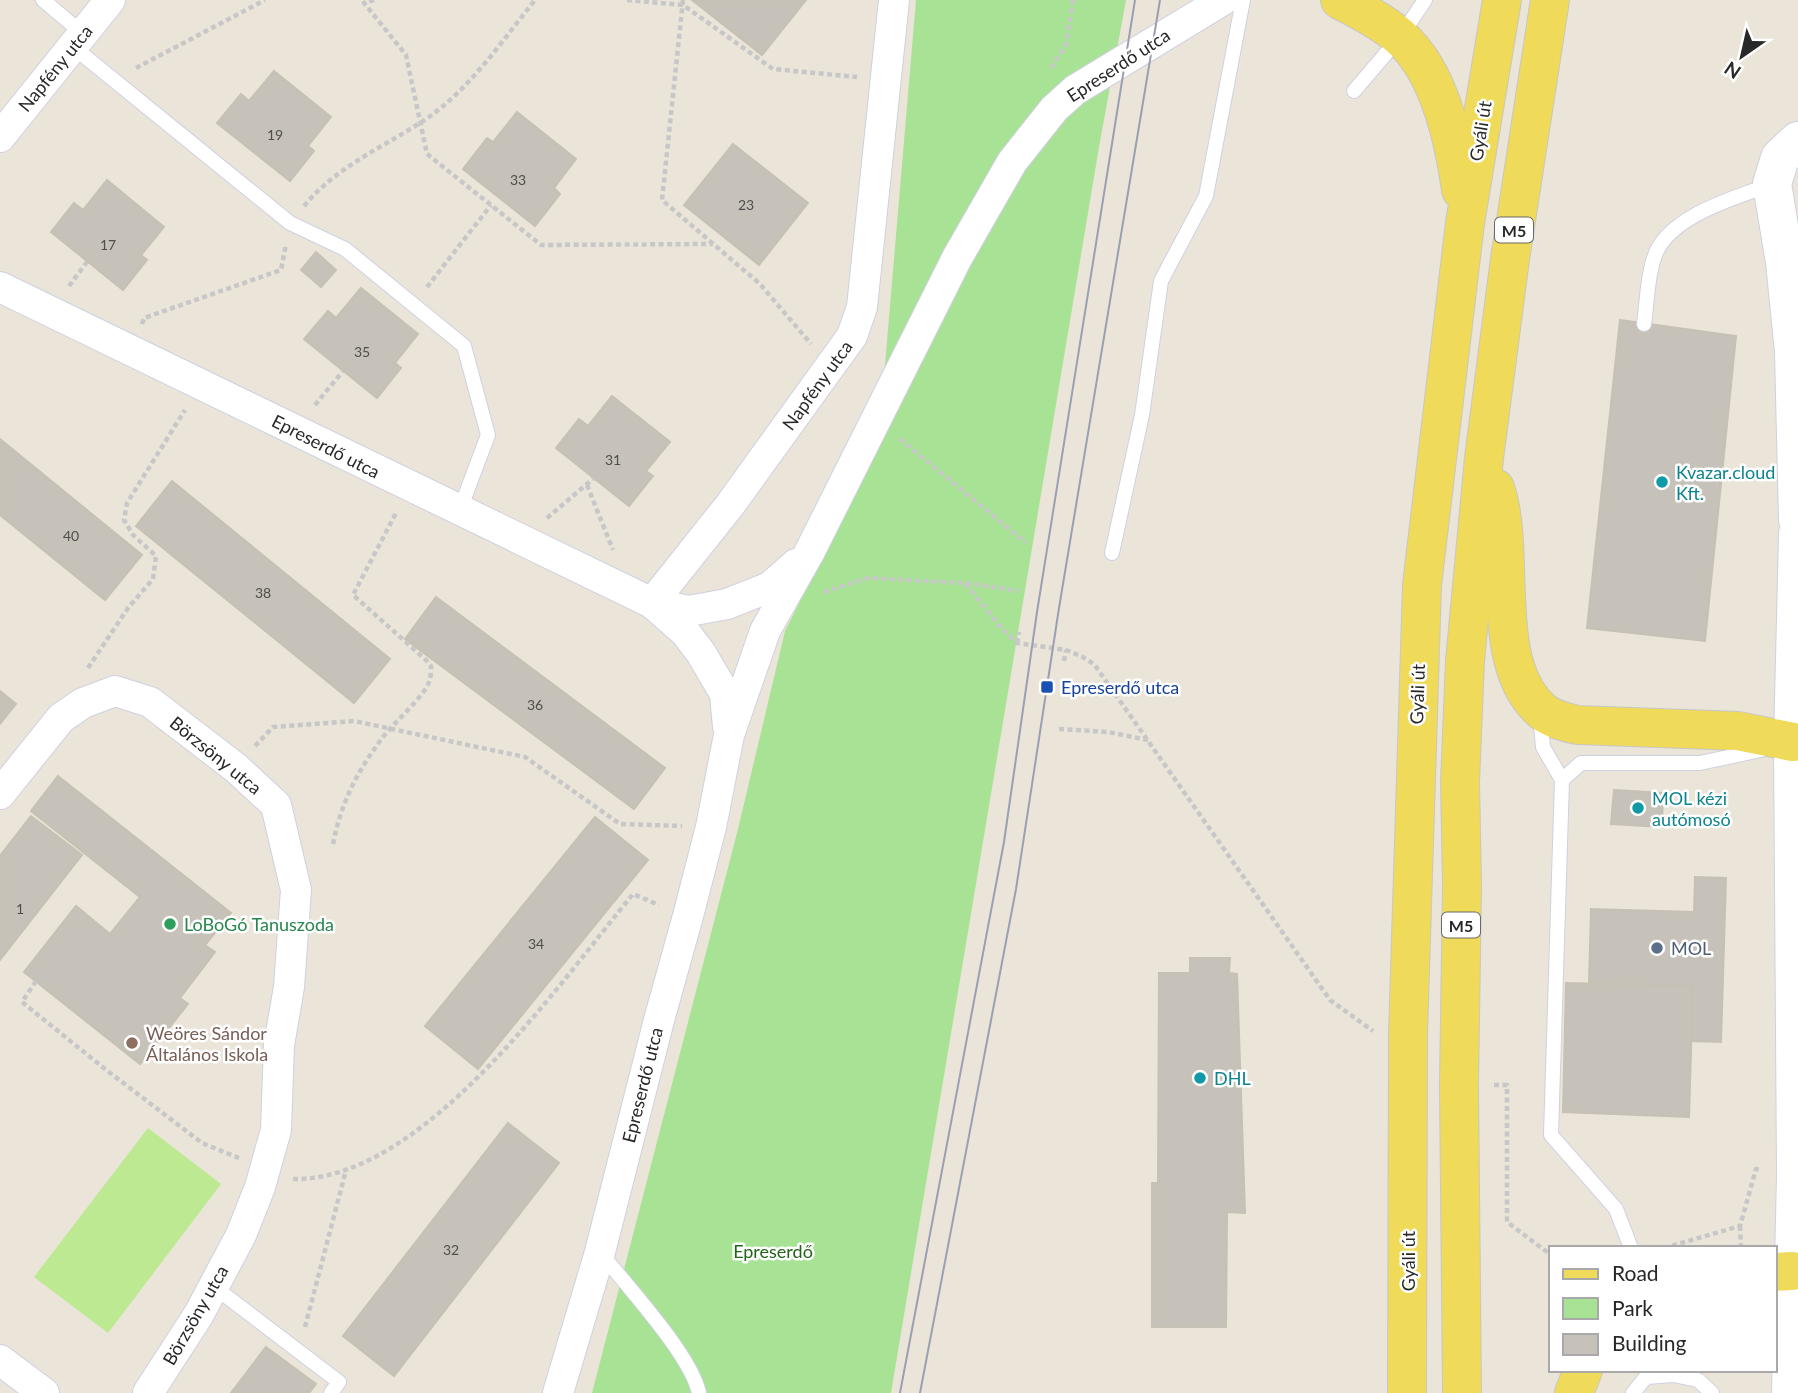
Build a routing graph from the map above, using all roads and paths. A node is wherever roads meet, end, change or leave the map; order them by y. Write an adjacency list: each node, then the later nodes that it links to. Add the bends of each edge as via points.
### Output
1 (43, 0): 17 (lane)
2 (110, 0): 17 (street, Napfény utca)
3 (265, 0): 18 (path)
4 (374, 0): 14 (path)
5 (535, 0): 21 (path, via 471,79)
6 (627, 0): 15 (path)
7 (894, 0): 19 (street, Napfény utca)
8 (1223, 0): 36 (street, Epreserdő utca, via 1075,90 1035,132 1012,162 957,258)
9 (1243, 0): 49 (lane, via 1206,196 1161,281 1142,415)
10 (1340, 0): 16 (main road)
11 (1425, 0): 16 (lane)
12 (1502, 0): 27 (main road, Gyáli út)
13 (1550, 0): 38 (main road, M5)
14 (362, 2): 21 (path, via 406,55)
15 (683, 3): 19 (path, via 773,69); 28 (path, via 662,200)
16 (1400, 37): 20 (lane); 27 (main road, via 1428,75 1444,113 1455,149)
17 (77, 39): 18 (lane); 22 (street, Napfény utca)
18 (114, 80): 26 (lane)
19 (886, 80): 33 (street, Napfény utca, via 862,307 852,336)
20 (1354, 91)
21 (419, 122): 25 (path, via 427,154); 26 (path, via 320,188)
22 (0, 137)
23 (1798, 141): 24 (street, via 1780,158)
24 (1772, 184): 31 (lane, via 1720,203 1670,233 1654,257); 44 (street, via 1794,352)
25 (491, 205): 28 (path, via 541,246); 30 (path)
26 (290, 223): 30 (lane, via 345,249); 32 (path, via 281,270 144,318)
27 (1465, 223): 72 (main road, Gyáli út, via 1422,585)
28 (714, 244): 33 (path, via 760,284)
29 (0, 287): 32 (street, Epreserdő utca)
30 (414, 305): 42 (lane, via 464,346 488,435)
31 (1644, 324)
32 (128, 349): 35 (street, Epreserdő utca)
33 (830, 367): 53 (street, Napfény utca)
34 (343, 371): 37 (path)
35 (202, 383): 37 (street, Epreserdő utca); 59 (path, via 127,503 124,520 156,555 153,579 94,656)
36 (877, 420): 46 (path); 48 (street, Epreserdő utca)
37 (295, 430): 41 (street, Epreserdő utca)
38 (1484, 457): 58 (main road, via 1500,504 1513,660); 94 (main road, M5, via 1465,661 1460,782)
39 (594, 478): 40 (path)
40 (586, 485): 43 (path); 47 (path)
41 (409, 487): 42 (street, Epreserdő utca); 60 (path, via 354,595 431,666 425,691)
42 (459, 512): 53 (street, Epreserdő utca)
43 (545, 519)
44 (1798, 520)
45 (1798, 534): 64 (street)
46 (1026, 543)
47 (613, 551)
48 (809, 553): 53 (street, Epreserdő utca, via 770,587 727,604 689,611); 62 (street, Epreserdő utca, via 765,631)
49 (1112, 553)
50 (965, 583): 51 (path); 52 (path, via 869,578); 55 (path)
51 (1018, 591)
52 (820, 593)
53 (652, 604): 62 (street, Epreserdő utca, via 685,632 701,653 725,694)
54 (1019, 632): 55 (path)
55 (1017, 643): 56 (path)
56 (1066, 650): 57 (path); 63 (path, via 1094,664)
57 (1064, 661)
58 (1539, 709): 64 (main road, via 1578,725 1738,731); 66 (lane, via 1543,747)
59 (61, 718): 65 (street, Börzsöny utca, via 83,703 115,691 150,702); 67 (street, Börzsöny utca)
60 (389, 728): 65 (path, via 354,721 272,727); 68 (path, via 524,757 620,824); 69 (path, via 345,797)
61 (1059, 729): 63 (path)
62 (729, 735): 68 (street, Epreserdő utca)
63 (1149, 740): 72 (path, via 1329,1000 1380,1036)
64 (1793, 742): 66 (lane, via 1700,763 1581,763); 83 (street, via 1796,1175)
65 (236, 768): 76 (street, Börzsöny utca, via 276,805 296,890 289,987 279,1045)
66 (1562, 780): 78 (lane, via 1551,1135 1616,1209)
67 (0, 794)
68 (711, 827): 70 (street, Epreserdő utca)
69 (333, 844)
70 (688, 915): 74 (path, via 633,894 491,1067 458,1098 387,1149); 81 (street, Epreserdő utca)
71 (36, 981): 76 (path, via 22,1002 202,1143)
72 (1408, 1034): 93 (main road, Gyáli út)
73 (1507, 1085): 82 (path, via 1507,1223)
74 (346, 1169): 76 (path, via 313,1180); 85 (path)
75 (1756, 1170): 77 (path)
76 (279, 1175): 84 (street, Börzsöny utca)
77 (1740, 1226): 79 (path); 80 (path)
78 (1630, 1246)
79 (1671, 1246)
80 (1741, 1246)
81 (600, 1252): 91 (street, Epreserdő utca); 92 (lane, via 666,1335)
82 (1549, 1254)
83 (1784, 1272): 98 (street)
84 (213, 1286): 85 (lane); 89 (street, Börzsöny utca)
85 (299, 1351): 90 (lane, via 339,1382)
86 (0, 1360): 88 (street)
87 (1582, 1372): 95 (main road)
88 (44, 1393)
89 (148, 1393)
90 (331, 1393)
91 (558, 1393)
92 (699, 1393)
93 (1407, 1393)
94 (1462, 1393)
95 (1574, 1393)
96 (1633, 1393): 97 (lane, via 1646,1377 1673,1375 1698,1380)
97 (1712, 1393)
98 (1791, 1393)

